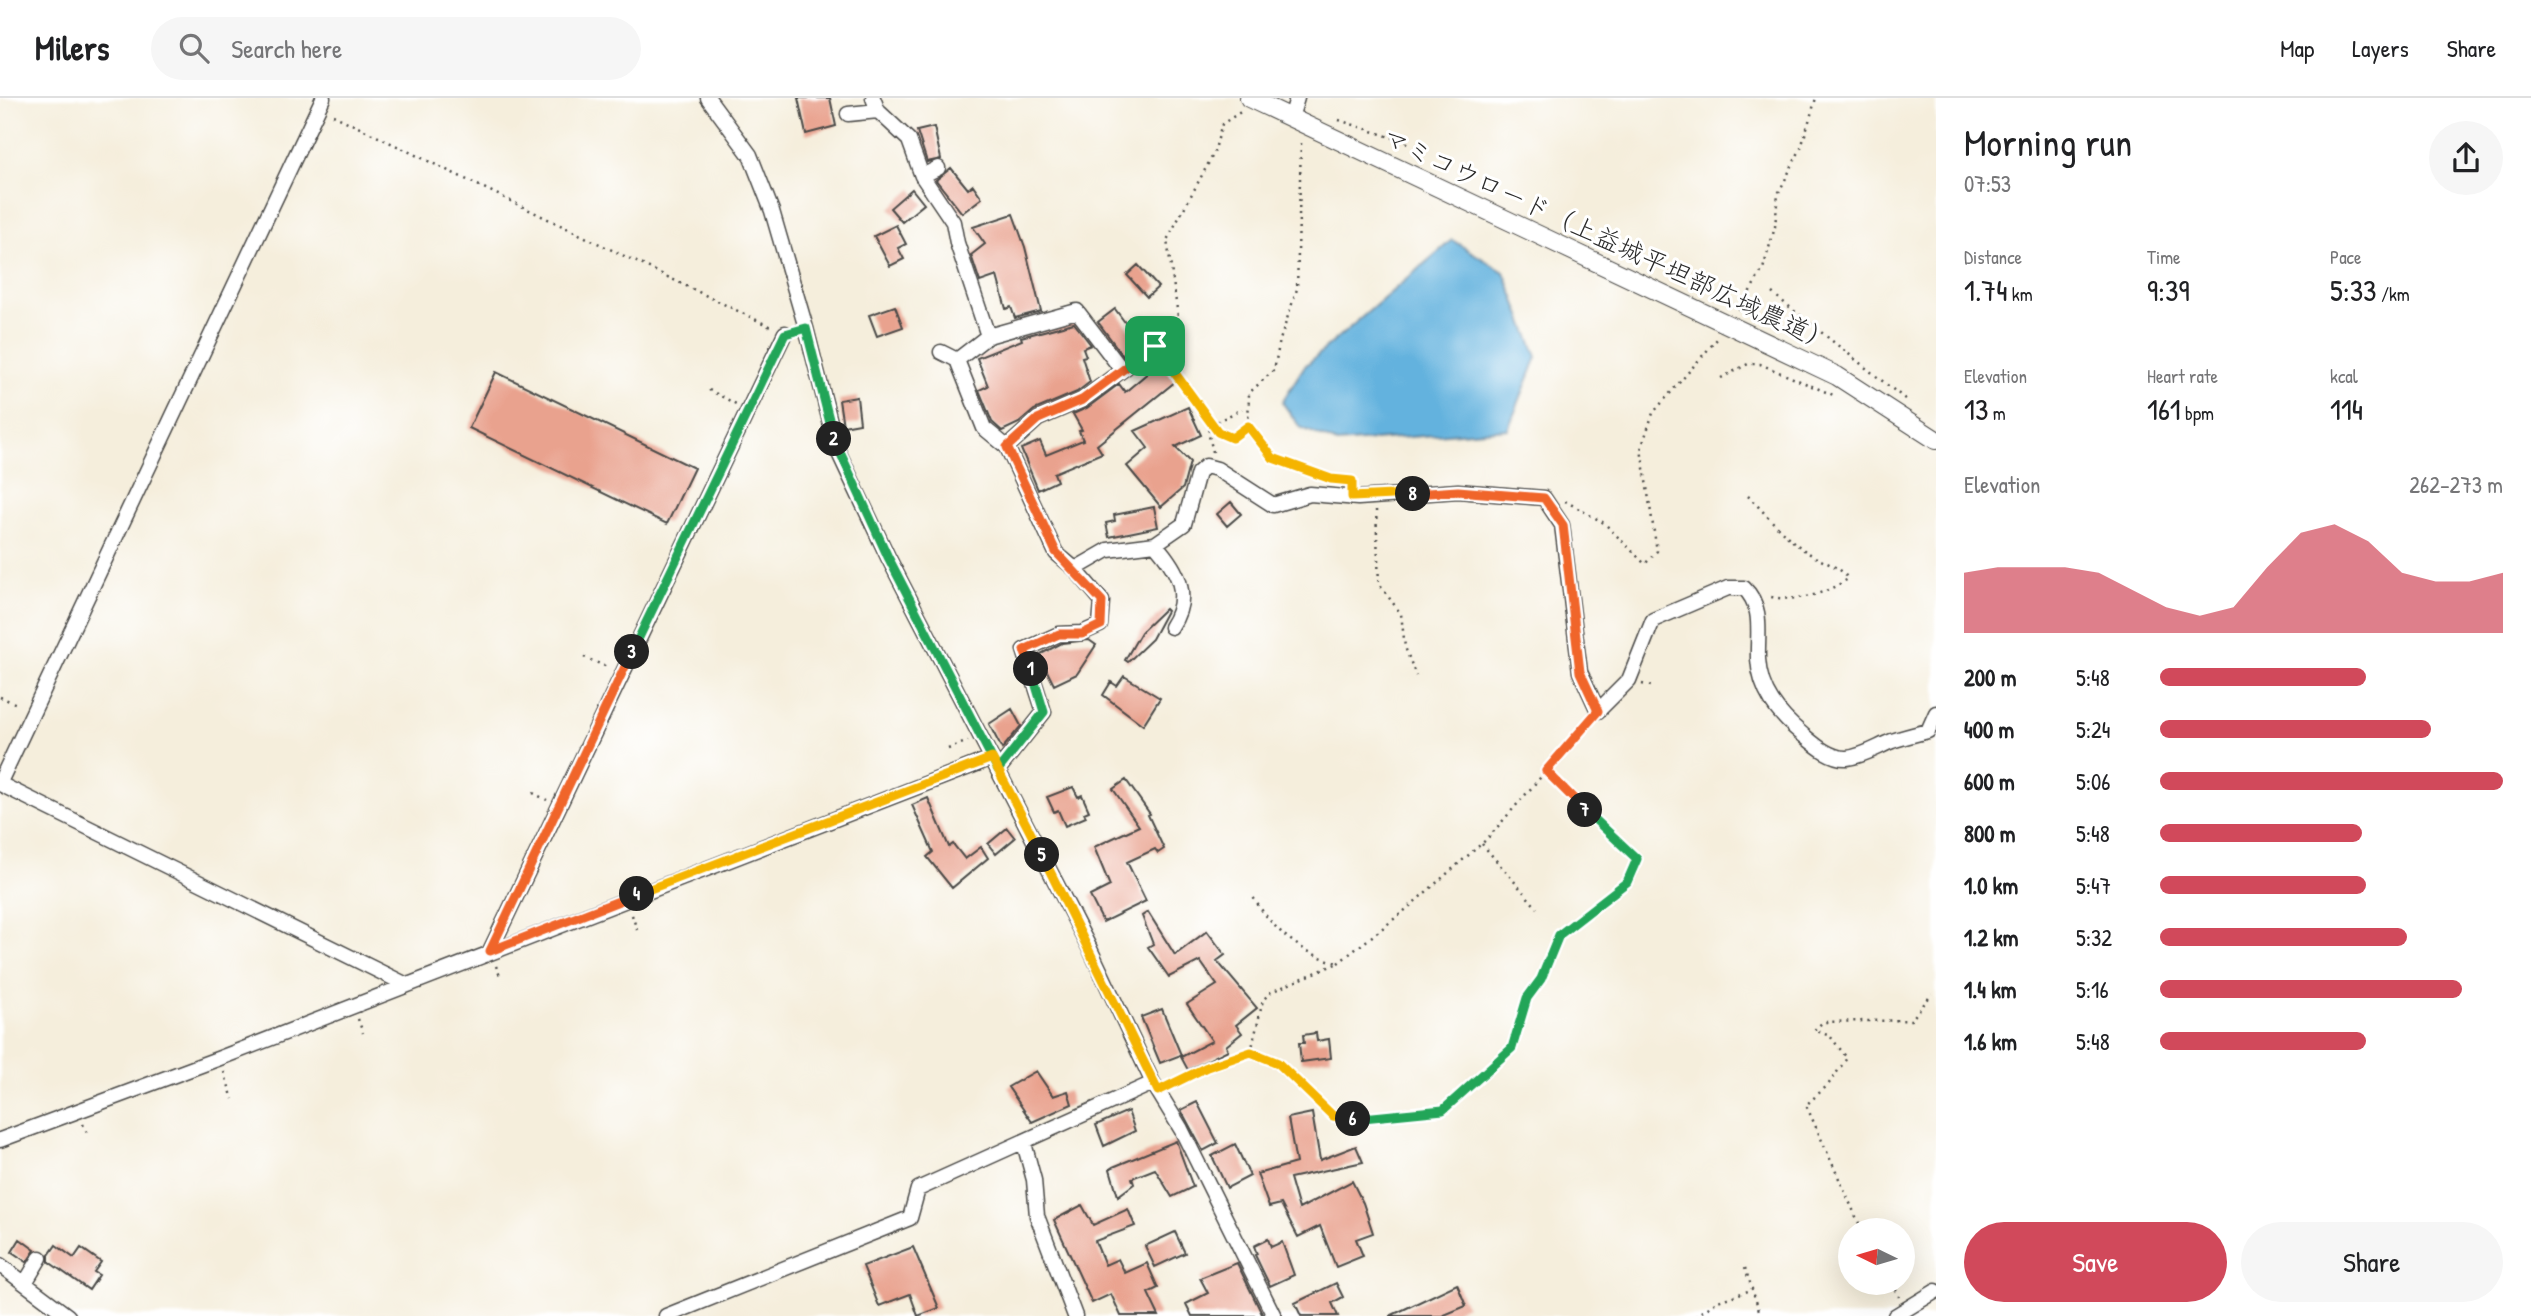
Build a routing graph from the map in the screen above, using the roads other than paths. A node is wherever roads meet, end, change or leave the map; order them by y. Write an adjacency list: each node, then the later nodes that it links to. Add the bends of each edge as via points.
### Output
1 (708, 98): 22 (street, via 750,155 772,211 837,449)
2 (1297, 98): 7 (street)
3 (1252, 100): 7 (street, マミコウロード（上益城平坦部広域農道）)
4 (321, 103): 23 (street)
5 (875, 105): 6 (street); 9 (street, via 909,140)
6 (848, 114)
7 (1296, 120): 16 (street, マミコウロード（上益城平坦部広域農道）, via 1837,376)
8 (937, 168): 9 (street)
9 (922, 176): 11 (street, via 953,222)
10 (785, 334): 24 (street)
11 (988, 336): 14 (street); 15 (street, via 1077,311)
12 (1155, 346): 15 (street)
13 (941, 352): 14 (street)
14 (957, 360): 17 (street, via 984,428)
15 (1122, 370): 17 (street, via 1082,400 1038,419)
16 (1936, 440)
17 (1007, 447): 19 (street, via 1056,552)
18 (1155, 544): 19 (street, via 1108,550); 20 (street, via 1175,570 1182,591 1181,611); 21 (street, via 1184,524 1198,473 1206,466 1273,505 1310,494 1352,497 1458,491 1544,498 1563,525 1580,672 1598,711 1629,680 1653,620 1728,588 1744,588 1758,613 1758,662 1764,689 1775,709 1811,745 1845,758 1869,753 1928,731)
19 (1075, 569): 22 (street, via 1102,601 1101,625 1016,649 1044,712)
20 (1171, 626)
21 (1936, 713)
22 (995, 764): 24 (street); 26 (street)
23 (0, 783): 25 (street)
24 (490, 951): 25 (street)
25 (405, 984): 27 (street)
26 (1155, 1087): 28 (street); 36 (street, via 1181,1129)
27 (0, 1140)
28 (1024, 1143): 34 (street, via 918,1189 911,1218); 35 (street, via 1037,1216)
29 (40, 1258): 31 (street)
30 (0, 1265): 31 (street)
31 (25, 1283): 33 (street)
32 (1936, 1291): 37 (street)
33 (68, 1316)
34 (666, 1316)
35 (1075, 1316)
36 (1274, 1316)
37 (1895, 1316)

